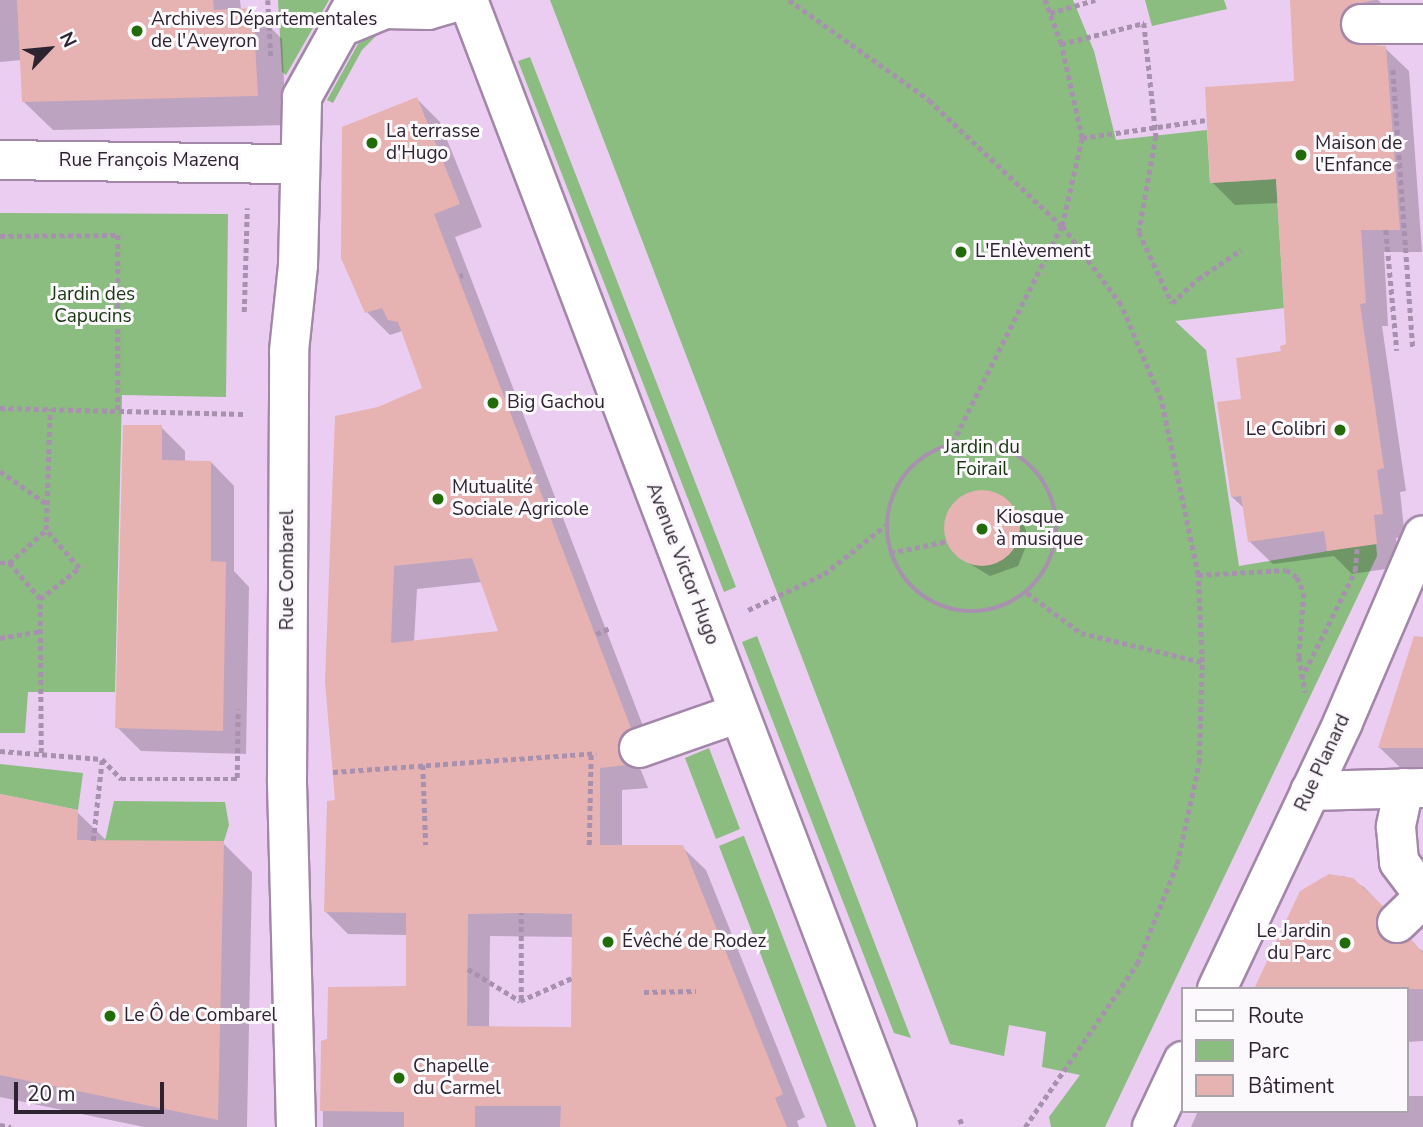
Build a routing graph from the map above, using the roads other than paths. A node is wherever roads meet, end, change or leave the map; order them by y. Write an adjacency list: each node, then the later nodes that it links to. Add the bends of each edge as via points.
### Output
1 (462, 0): 3 (street, Rue Combarel, via 428,10)
2 (468, 0): 7 (street, Avenue Victor Hugo)
3 (350, 13): 5 (street, Rue Combarel, via 302,97)
4 (0, 160): 5 (street, Rue François Mazenq)
5 (299, 164): 14 (street, Rue Combarel, via 298,265 289,351 287,779)
6 (1423, 535): 10 (street, Rue Planard)
7 (739, 713): 8 (street); 15 (street, Avenue Victor Hugo)
8 (639, 748)
9 (1413, 788): 10 (street); 11 (street, via 1396,827 1399,863)
10 (1310, 791): 12 (street, Rue Planard)
11 (1414, 905)
12 (1218, 987)
13 (1182, 1063): 16 (street)
14 (296, 1127)
15 (897, 1127)
16 (1152, 1127)

